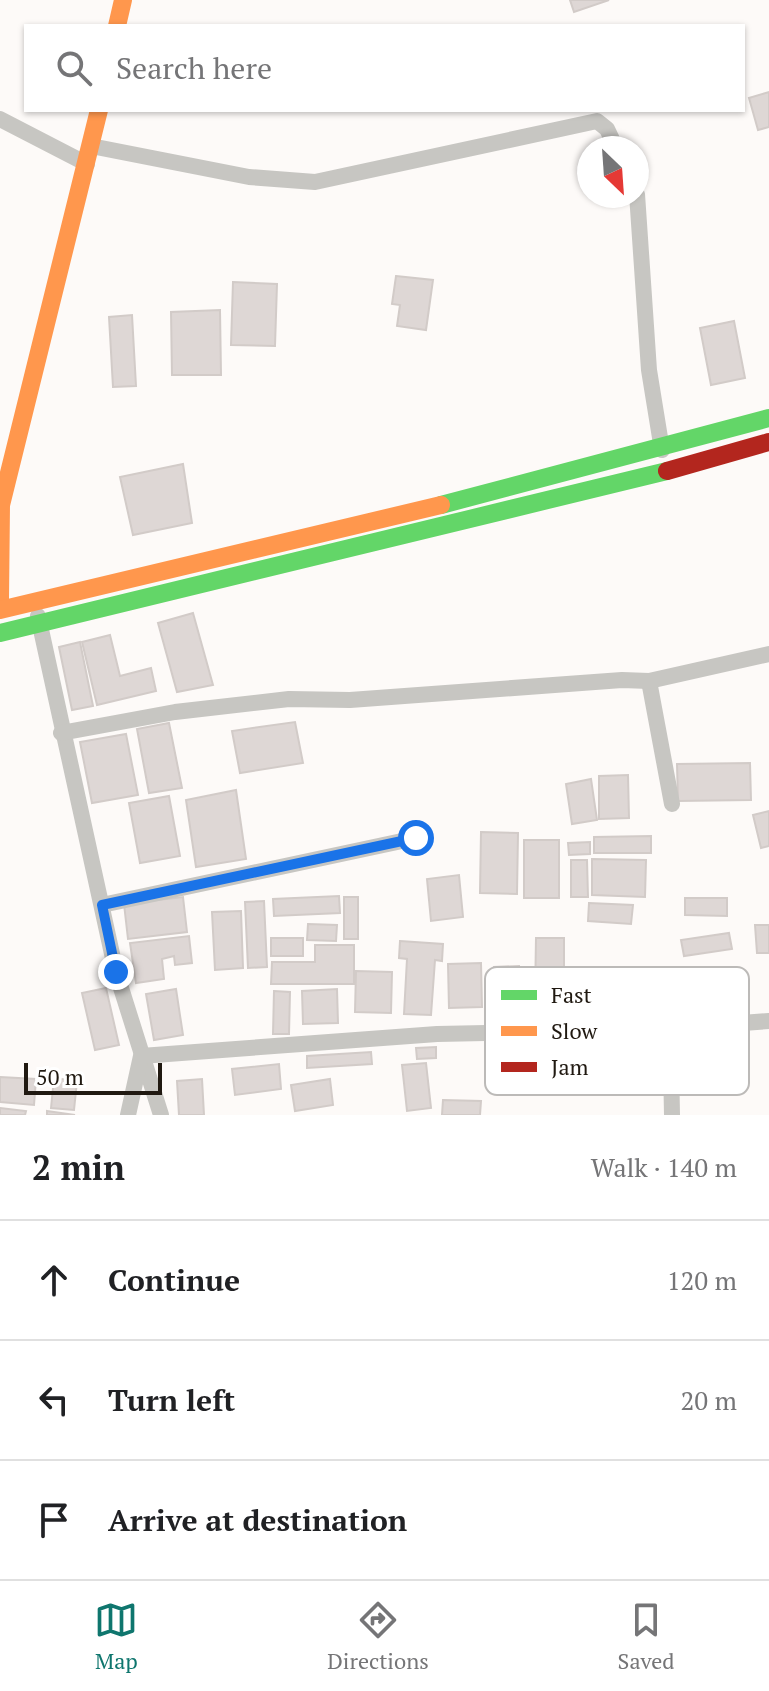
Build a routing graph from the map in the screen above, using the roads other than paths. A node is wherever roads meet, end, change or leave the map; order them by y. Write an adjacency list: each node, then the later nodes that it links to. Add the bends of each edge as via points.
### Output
1 (123, 0): 2 (main road)
2 (117, 24)
3 (99, 112): 6 (main road)
4 (0, 119): 6 (street)
5 (610, 136): 6 (street, via 597,121 315,182)
6 (89, 155): 11 (main road, via 1,505)
7 (638, 208): 10 (street, via 649,370)
8 (769, 418): 10 (main road)
9 (769, 442): 14 (main road, via 601,490)
10 (662, 450): 12 (main road)
11 (0, 599)
12 (36, 603): 13 (main road); 14 (street)
13 (0, 610): 15 (main road)
14 (40, 626): 15 (main road); 18 (street)
15 (2, 633)
16 (769, 654): 17 (street)
17 (649, 681): 18 (street, via 350,700 289,699); 19 (street)
18 (61, 733): 21 (street)
19 (672, 804)
20 (416, 838): 21 (street)
21 (102, 905): 25 (street)
22 (769, 1021): 23 (street)
23 (749, 1022)
24 (485, 1033): 25 (street)
25 (141, 1056): 27 (street); 28 (street)
26 (672, 1095): 29 (street)
27 (128, 1115)
28 (161, 1115)
29 (672, 1115)

